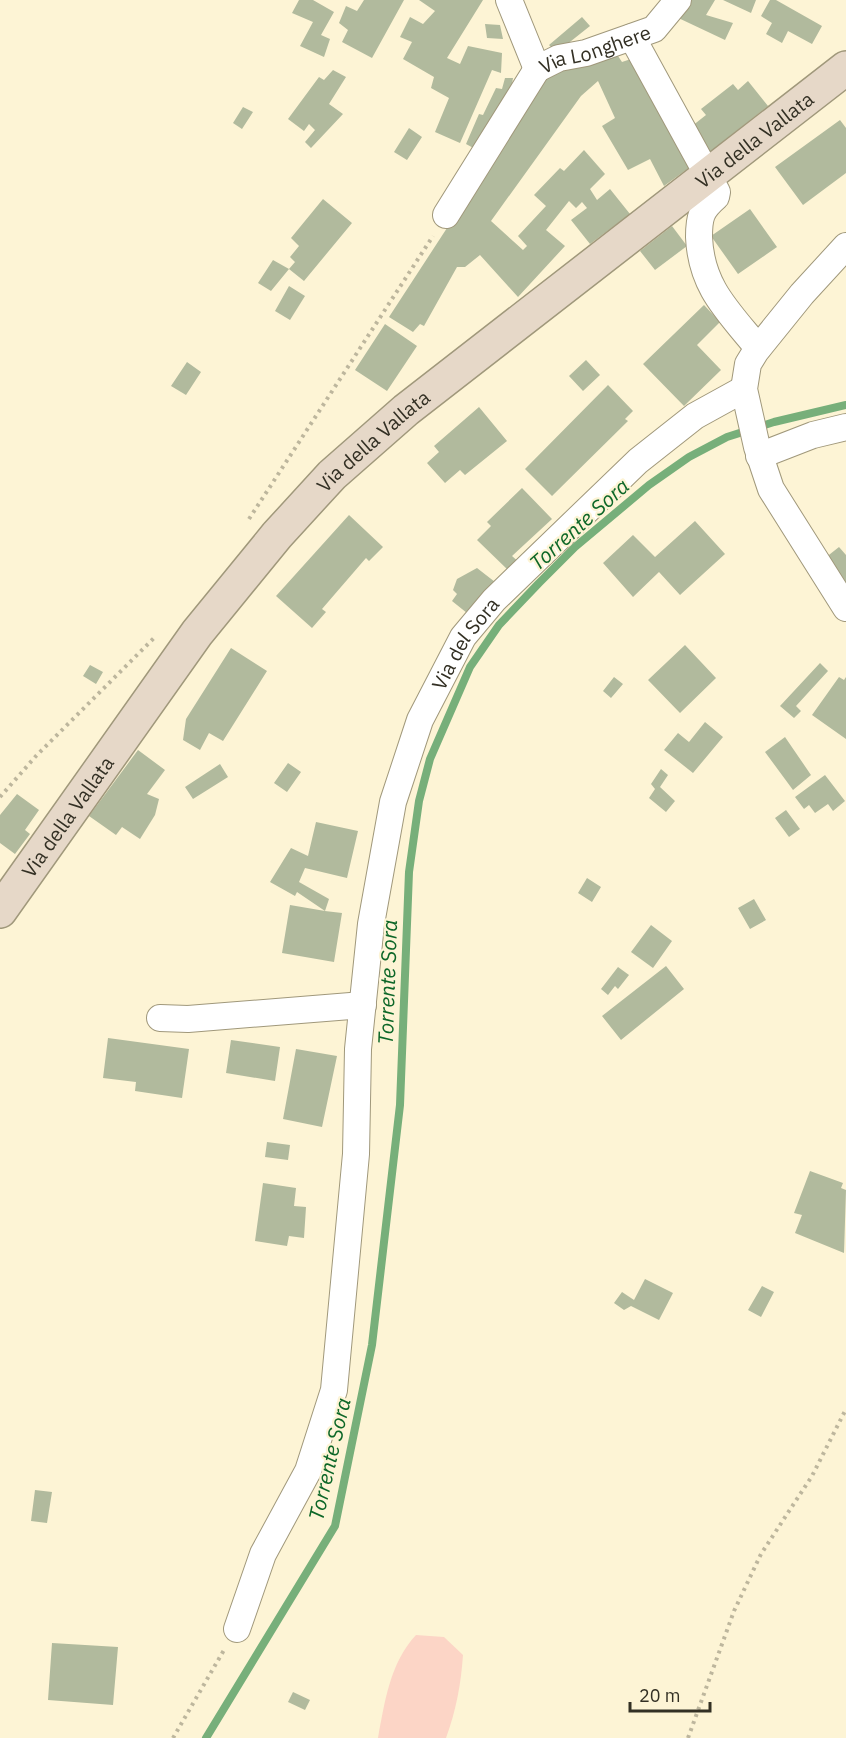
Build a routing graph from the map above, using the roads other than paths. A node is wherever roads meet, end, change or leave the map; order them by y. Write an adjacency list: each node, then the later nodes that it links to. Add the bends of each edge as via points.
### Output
1 (509, 0): 5 (street, Via Longhere)
2 (678, 0): 3 (street, Via Longhere, via 654,29)
3 (632, 37): 5 (street, Via Longhere, via 559,58); 6 (street)
4 (846, 68): 6 (main road, Via della Vallata)
5 (537, 69): 7 (street)
6 (706, 175): 9 (street, via 717,192 699,219 705,277 716,297); 14 (main road, Via della Vallata, via 406,410 332,475 197,633)
7 (446, 215)
8 (846, 246): 9 (street)
9 (758, 348): 10 (street, via 748,364)
10 (747, 400): 12 (street); 15 (street, Via del Sora, via 695,416 638,461 494,600 463,637 420,720 393,802 371,924)
11 (846, 427): 12 (street)
12 (758, 452): 13 (street, via 778,503)
13 (846, 608)
14 (0, 911)
15 (363, 1005): 16 (street); 17 (street, Via del Sora, via 352,1201 334,1390 308,1471 263,1554)
16 (160, 1018)
17 (237, 1629)

